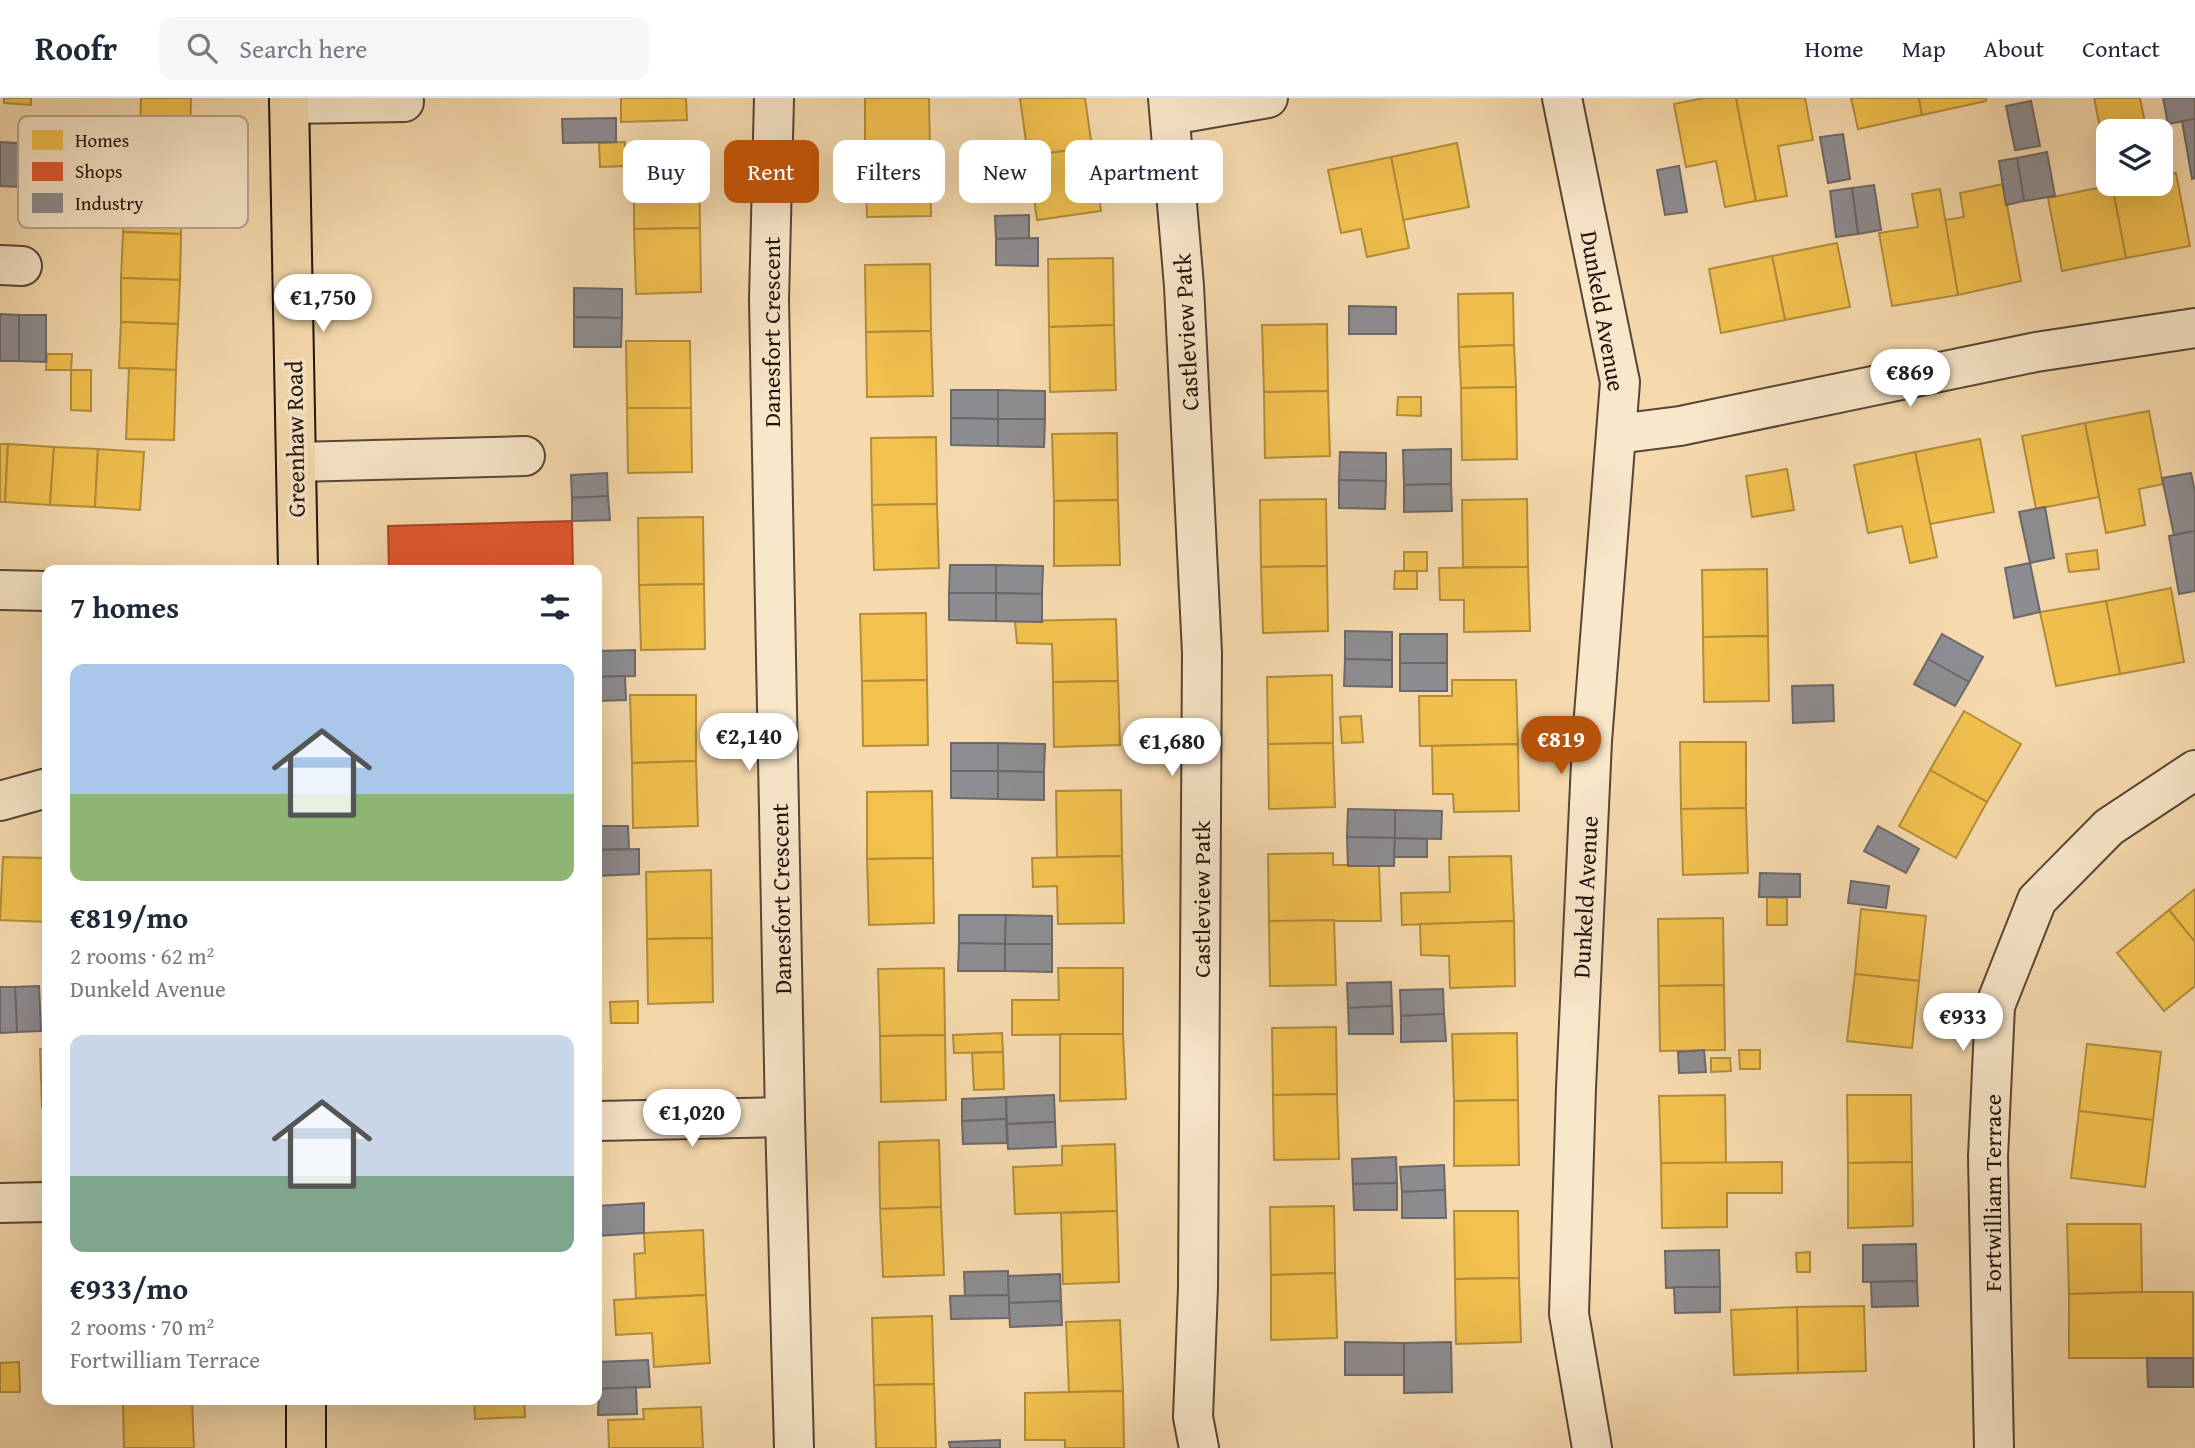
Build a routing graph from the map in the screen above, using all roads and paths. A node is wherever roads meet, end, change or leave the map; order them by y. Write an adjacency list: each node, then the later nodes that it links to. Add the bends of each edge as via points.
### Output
1 (774, 98): 17 (street, Danesfort Crescent, via 769,300)
2 (1268, 98): 6 (street)
3 (1562, 98): 8 (street, Dunkeld Avenue, via 1620,382)
4 (289, 101): 5 (street); 10 (main road, Greenhaw Road)
5 (404, 102)
6 (1170, 107): 24 (street, Castleview Patk, via 1184,286 1202,653 1193,1417)
7 (2195, 328): 8 (street, via 2036,352 1680,426)
8 (1617, 434): 25 (street, Dunkeld Avenue, via 1592,740 1569,1314)
9 (525, 456): 10 (street)
10 (296, 462): 11 (main road, Greenhaw Road)
11 (298, 565)
12 (0, 590): 13 (street)
13 (42, 591)
14 (2195, 771): 26 (street, Fortwilliam Terrace, via 2109,827 2037,900 1995,1006 1989,1157)
15 (42, 789): 16 (street)
16 (0, 801)
17 (785, 1117): 18 (street); 23 (street, Danesfort Crescent)
18 (602, 1121)
19 (42, 1202): 20 (street)
20 (0, 1203)
21 (306, 1405): 22 (main road)
22 (306, 1448)
23 (794, 1448)
24 (1199, 1448)
25 (1592, 1448)
26 (1994, 1448)

